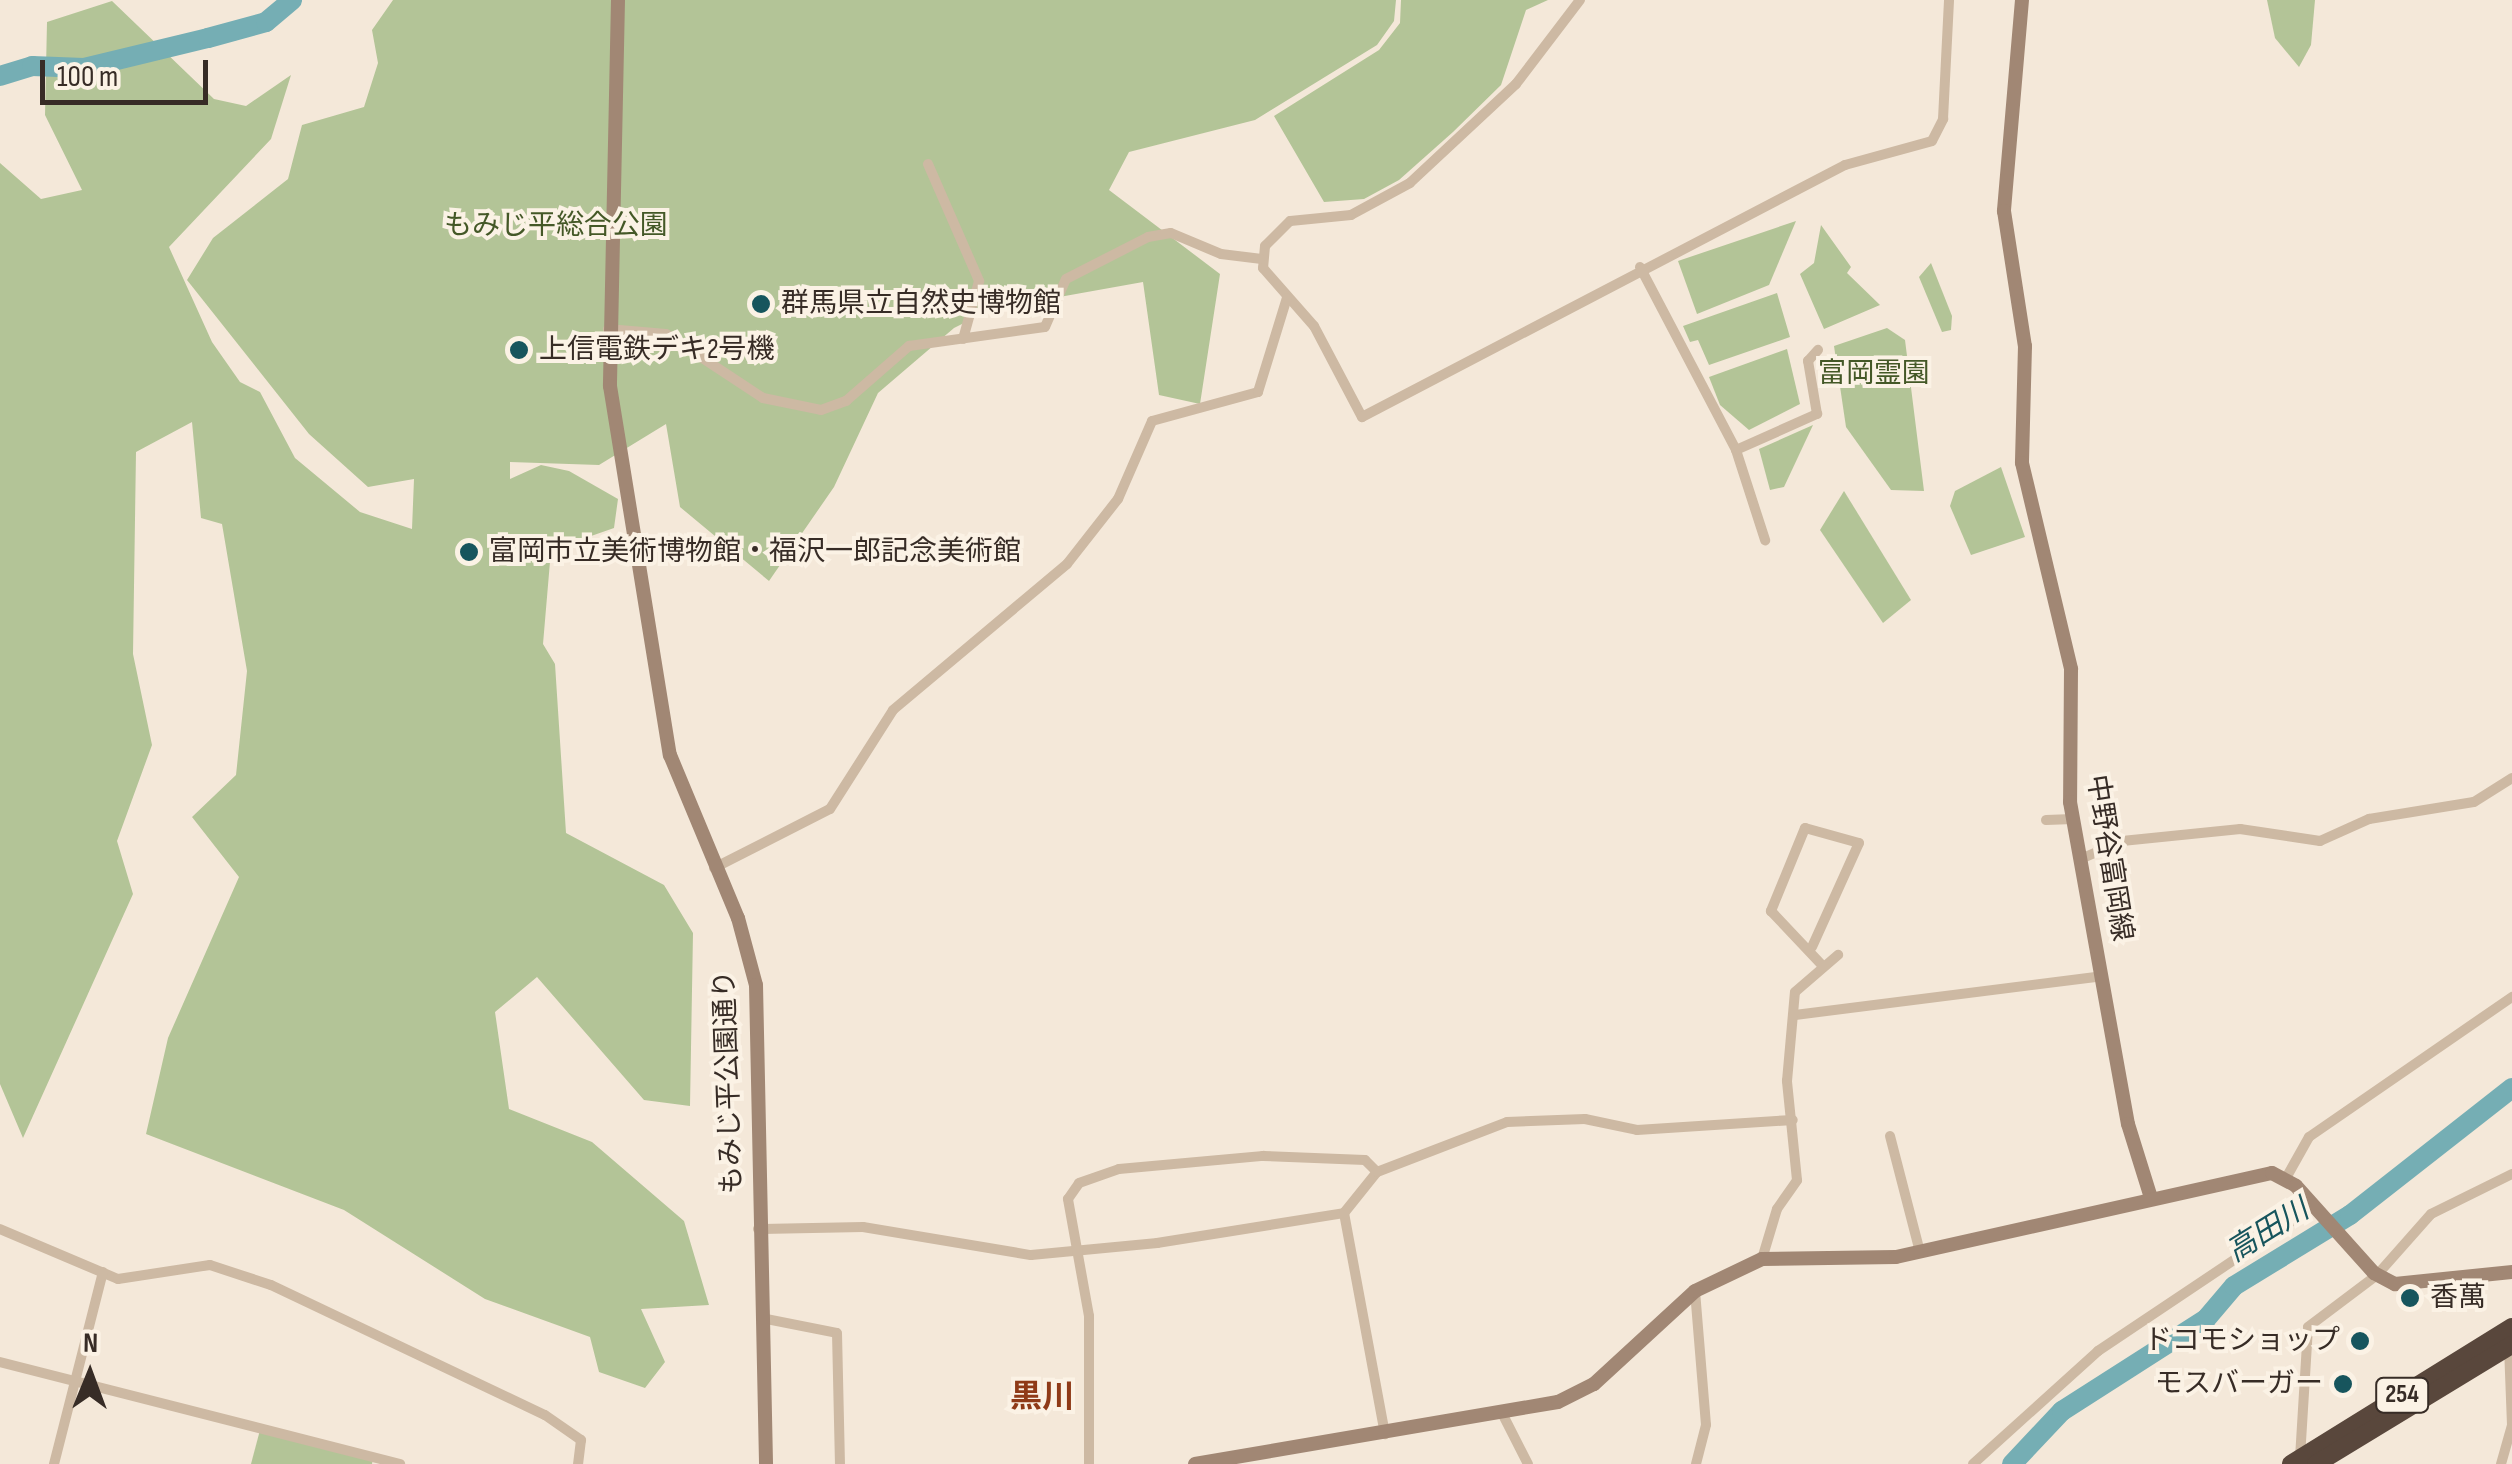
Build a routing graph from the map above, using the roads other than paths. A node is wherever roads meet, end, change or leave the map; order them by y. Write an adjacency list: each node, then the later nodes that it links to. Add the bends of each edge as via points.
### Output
1 (618, 0): 9 (street, もみじ平公園通り)
2 (1580, 0): 6 (street, via 1516,84 1410,183 1351,215 1290,220)
3 (1948, 0): 7 (street, via 1943,119 1932,141 1845,164)
4 (2022, 0): 16 (street, 中野谷富岡線, via 2004,250 2025,346 2022,462 2071,669)
5 (928, 164): 10 (street, via 978,281)
6 (1260, 258): 8 (street); 10 (street, via 1221,254 1171,234 1148,237 1066,279 1045,326)
7 (1640, 268): 8 (street, via 1362,418 1314,326); 12 (street)
8 (1286, 298): 18 (street, via 1258,392 1152,421 1118,499 1067,564 893,710 830,809)
9 (608, 329): 10 (street, via 666,334 762,398 804,412 846,402 909,346); 18 (street, もみじ平公園通り, via 616,443 670,756)
10 (962, 339)
11 (1818, 350): 12 (street, via 1808,361 1817,414)
12 (1736, 450): 13 (street)
13 (1766, 540)
14 (2512, 778): 17 (street, via 2474,802 2369,818 2320,841 2240,829 2122,841)
15 (2046, 820): 16 (street)
16 (2074, 820): 17 (street, 中野谷富岡線)
17 (2084, 858): 22 (street, 中野谷富岡線)
18 (714, 868): 34 (street, もみじ平公園通り, via 756,985)
19 (1812, 948): 19 (street, via 1771,911 1805,828 1859,843); 21 (street)
20 (1838, 955): 21 (street)
21 (1821, 964): 24 (street, via 1795,992)
22 (2102, 976): 24 (street); 30 (street, 中野谷富岡線, via 2128,1124)
23 (2512, 998): 29 (street, via 2309,1137)
24 (1796, 1015): 25 (street, via 1787,1081)
25 (1793, 1120): 27 (street, via 1638,1130 1584,1119 1507,1122); 37 (street, via 1797,1180 1777,1210)
26 (1890, 1136): 36 (street)
27 (1377, 1172): 32 (street); 35 (street, via 1365,1160 1293,1155 1120,1169 1072,1190)
28 (2512, 1174): 40 (street, via 2430,1214)
29 (2286, 1178): 30 (street, via 2272,1173); 31 (street)
30 (2151, 1198): 36 (street)
31 (2315, 1209): 40 (street); 59 (street, via 2098,1351)
32 (1344, 1213): 35 (street); 48 (street)
33 (0, 1228): 38 (street)
34 (758, 1229): 35 (street, via 863,1227 930,1233 996,1253); 42 (street, もみじ平公園通り)
35 (1074, 1250): 55 (street, via 1089,1316)
36 (1920, 1252): 37 (street)
37 (1762, 1259): 41 (street)
38 (103, 1272): 46 (street); 52 (street, via 118,1279 210,1265 271,1285 545,1415 581,1440)
39 (2512, 1272): 40 (street, via 2411,1284)
40 (2376, 1274): 49 (street, via 2308,1327)
41 (1695, 1291): 47 (street, via 1594,1384); 58 (street, via 1706,1425)
42 (761, 1318): 53 (street, もみじ平公園通り); 54 (street, via 837,1333)
43 (2512, 1327): 49 (highway, 254)
44 (2511, 1346): 49 (highway, 254); 60 (street, via 2512,1425)
45 (0, 1362): 46 (street)
46 (75, 1384): 50 (street); 51 (street)
47 (1503, 1415): 48 (street); 57 (street)
48 (1385, 1434): 56 (street)
49 (2302, 1463)
50 (54, 1464)
51 (400, 1464)
52 (578, 1464)
53 (766, 1464)
54 (840, 1464)
55 (1089, 1464)
56 (1195, 1464)
57 (1528, 1464)
58 (1696, 1464)
59 (1973, 1464)
60 (2501, 1464)

